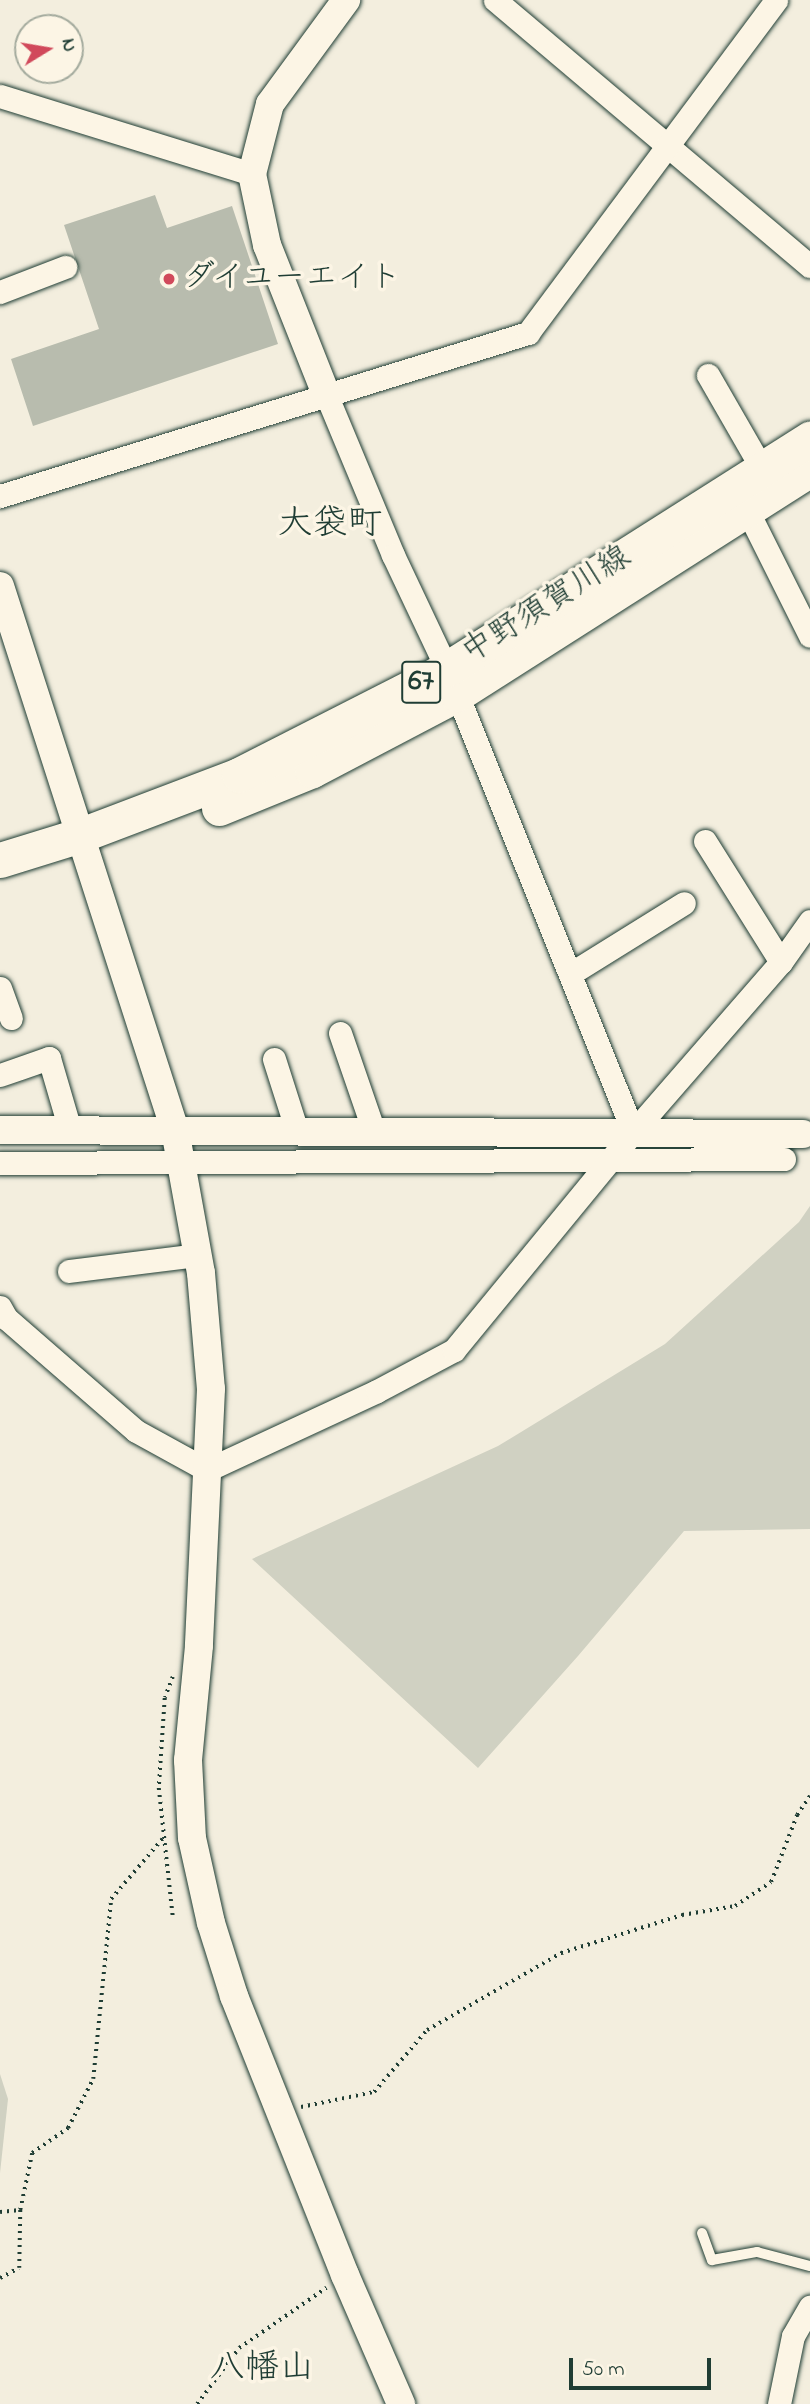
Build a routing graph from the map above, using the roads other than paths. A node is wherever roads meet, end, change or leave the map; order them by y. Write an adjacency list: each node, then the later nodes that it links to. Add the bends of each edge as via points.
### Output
1 (346, 0): 6 (street, via 270,104)
2 (495, 0): 5 (street)
3 (776, 0): 5 (street)
4 (0, 96): 6 (street)
5 (667, 144): 7 (street); 11 (street, via 528,332)
6 (252, 174): 11 (street, via 267,245)
7 (810, 266)
8 (65, 267): 9 (street)
9 (0, 292)
10 (708, 375): 14 (street)
11 (326, 394): 15 (street); 18 (street)
12 (810, 439): 14 (main road, 中野須賀川線 / 67)
13 (810, 469): 14 (main road, 中野須賀川線 / 67)
14 (748, 488): 17 (street); 18 (main road, 中野須賀川線 / 67)
15 (0, 496)
16 (0, 586): 20 (street)
17 (810, 636)
18 (452, 681): 20 (main road, 中野須賀川線 / 67, via 312,770); 26 (street)
19 (705, 841): 25 (street)
20 (85, 845): 21 (main road, 中野須賀川線 / 67); 22 (main road, 中野須賀川線 / 67); 34 (street)
21 (0, 860)
22 (0, 884)
23 (684, 903): 26 (street)
24 (810, 921): 25 (street)
25 (781, 962): 37 (street)
26 (570, 974): 37 (street)
27 (0, 988): 28 (street)
28 (11, 1018)
29 (340, 1033): 36 (street)
30 (274, 1059): 35 (street)
31 (0, 1075): 33 (street, via 49,1058)
32 (0, 1130): 33 (street)
33 (70, 1130): 34 (street)
34 (175, 1130): 35 (street); 40 (street)
35 (297, 1131): 36 (street)
36 (374, 1132): 37 (street)
37 (633, 1132): 38 (street); 41 (street)
38 (803, 1133)
39 (784, 1159): 41 (street)
40 (180, 1161): 41 (street); 42 (street); 43 (street)
41 (608, 1161): 46 (street, via 454,1350)
42 (0, 1163)
43 (197, 1255): 44 (street); 46 (street, via 211,1389)
44 (69, 1271)
45 (0, 1307): 46 (street, via 6,1318 136,1431)
46 (207, 1470): 50 (street, via 200,1646 188,1760 192,1838 234,1996)
47 (702, 2233): 48 (lane, via 712,2260 757,2252)
48 (810, 2266)
49 (810, 2306): 51 (street, via 793,2336)
50 (401, 2404)
51 (779, 2404)

